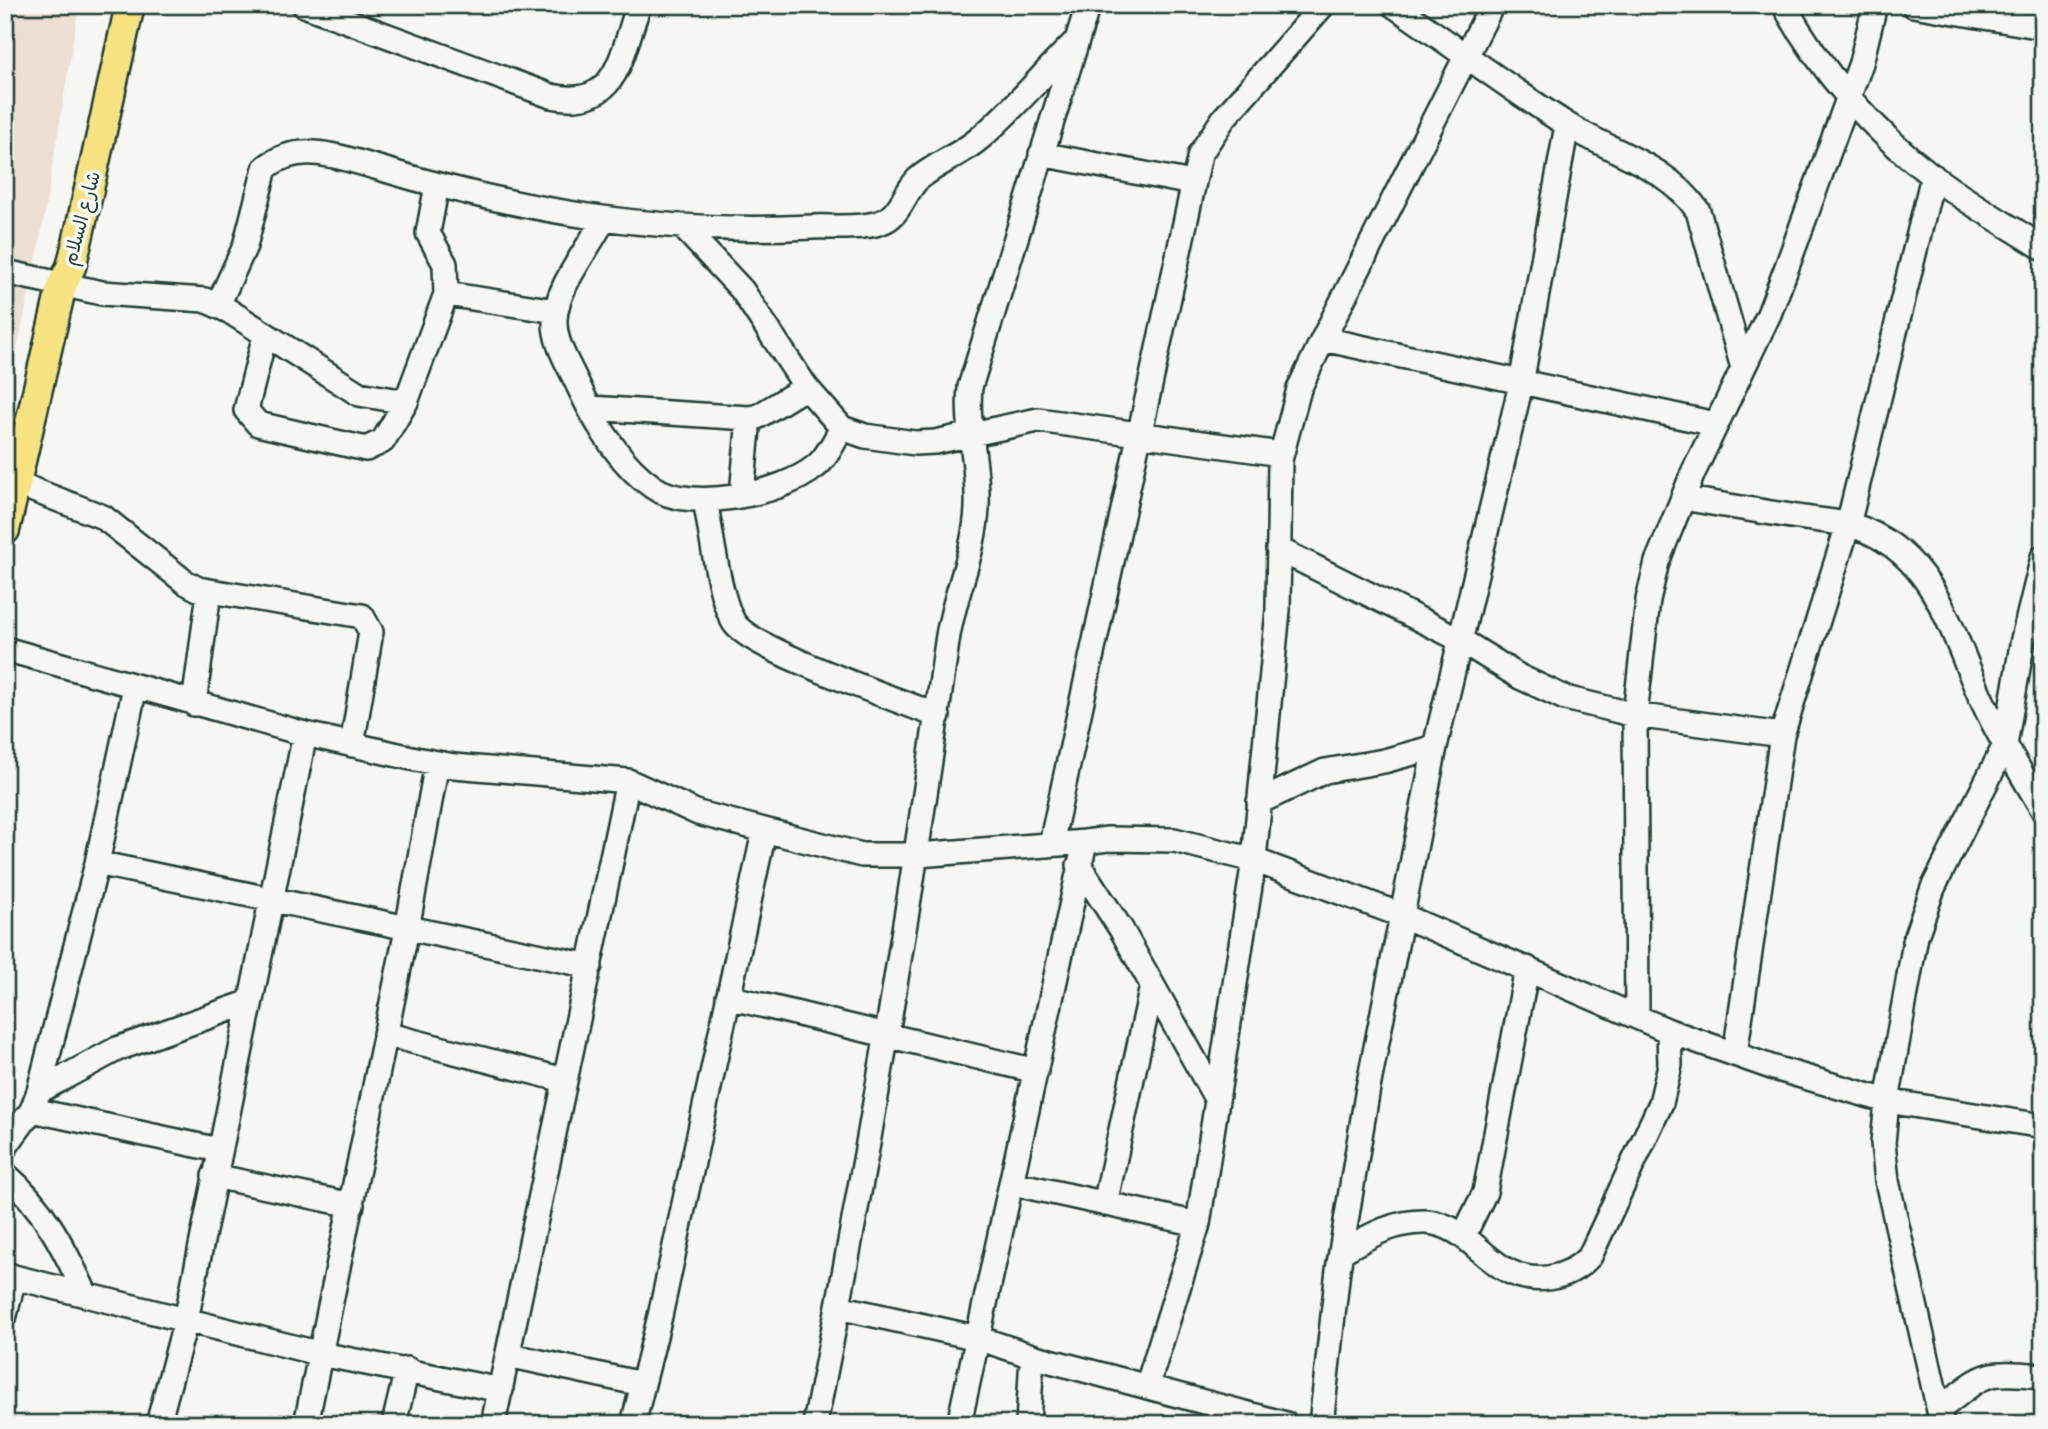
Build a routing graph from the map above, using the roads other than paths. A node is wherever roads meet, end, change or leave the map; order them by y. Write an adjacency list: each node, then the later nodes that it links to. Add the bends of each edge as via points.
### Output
1 (111, 5): 26 (main road, شارع السلام, via 63,238)
2 (130, 5): 26 (main road, شارع السلام, via 77,243)
3 (304, 5): 12 (street)
4 (639, 5): 12 (street, via 612,78 601,91 578,100 551,96)
5 (1088, 5): 14 (street)
6 (1323, 5): 20 (street, via 1208,138)
7 (1393, 5): 15 (street)
8 (1492, 5): 15 (street)
9 (1784, 5): 16 (street)
10 (1875, 5): 16 (street)
11 (1913, 5): 13 (street)
12 (353, 14)
13 (2043, 27)
14 (1075, 42): 18 (street); 23 (street, via 979,139 921,177 885,220 792,228)
15 (1467, 55): 17 (street); 31 (street)
16 (1849, 96): 19 (street, via 1871,122); 32 (street, via 1769,314)
17 (1567, 125): 32 (street, via 1668,176 1686,193 1698,211); 33 (street)
18 (1041, 153): 20 (street); 40 (street, via 974,368 967,412)
19 (1933, 176): 24 (street); 47 (street)
20 (1192, 183): 41 (street)
21 (437, 186): 22 (street); 27 (street, via 428,227 445,264); 28 (street, via 310,151 275,160 265,168 245,246)
22 (603, 220): 23 (street); 29 (street, via 561,293)
23 (683, 227): 34 (street, via 742,290)
24 (2043, 248)
25 (5, 272): 26 (street)
26 (62, 282): 28 (street, via 102,293 205,300); 43 (main road)
27 (446, 294): 29 (street); 35 (street)
28 (218, 305): 30 (street)
29 (556, 311): 36 (street, via 557,338)
30 (265, 335): 35 (street, via 359,394); 35 (street, via 246,410 258,424 366,449 383,441)
31 (1323, 339): 33 (street); 42 (street, via 1300,389)
32 (1742, 368): 38 (street)
33 (1521, 384): 38 (street); 52 (street)
34 (806, 387): 37 (street); 39 (street)
35 (406, 402)
36 (590, 408): 37 (street); 46 (street, via 614,446 645,481 672,497)
37 (749, 418): 44 (street)
38 (1715, 425): 45 (street)
39 (842, 428): 40 (street, via 915,443); 44 (street, via 818,465 805,475)
40 (969, 434): 41 (street, via 1038,420); 57 (street, via 978,508 948,639)
41 (1139, 434): 42 (street); 69 (street)
42 (1281, 454): 49 (street)
43 (11, 481): 48 (main road); 51 (street, via 103,517 185,582)
44 (742, 495): 46 (street)
45 (1683, 498): 47 (street); 56 (street, via 1657,562 1648,600)
46 (705, 500): 57 (street, via 726,605 735,624 764,646)
47 (1848, 525): 59 (street); 61 (street, via 1882,539 1923,574 1960,643)
48 (5, 530)
49 (1278, 549): 52 (street); 65 (street, via 1278,610)
50 (2043, 559): 61 (street, via 2023,639)
51 (209, 592): 55 (street); 60 (street, via 362,616 371,632)
52 (1459, 639): 56 (street, via 1520,677 1565,698); 62 (street)
53 (5, 649): 54 (street)
54 (135, 687): 55 (street); 72 (street)
55 (194, 704): 58 (street)
56 (1634, 715): 59 (street); 82 (street)
57 (938, 716): 70 (street)
58 (305, 734): 60 (street); 74 (street)
59 (1782, 735): 86 (street)
60 (352, 745): 63 (street)
61 (2005, 745): 66 (street); 91 (street, via 1933,888 1916,936)
62 (1434, 747): 65 (street, via 1325,771); 75 (street)
63 (437, 763): 64 (street); 76 (street)
64 (628, 781): 67 (street, via 698,813); 77 (street)
65 (1259, 802): 71 (street)
66 (2043, 810)
67 (764, 832): 70 (street, via 862,855); 80 (street)
68 (1084, 842): 69 (street); 71 (street, via 1174,840); 73 (street)
69 (1051, 844): 70 (street)
70 (918, 855): 85 (street)
71 (1255, 860): 75 (street); 89 (street)
72 (97, 863): 74 (street); 90 (street)
73 (1079, 865): 79 (street); 87 (street)
74 (272, 902): 76 (street); 81 (street)
75 (1401, 915): 78 (street); 102 (street)
76 (407, 929): 77 (street); 84 (street)
77 (590, 966): 88 (street)
78 (1527, 968): 82 (street); 101 (street, via 1485,1192)
79 (1152, 986): 89 (street); 98 (street)
80 (728, 997): 85 (street); 114 (street)
81 (250, 1002): 90 (street, via 117,1049); 94 (street)
82 (1637, 1017): 83 (street)
83 (1669, 1031): 86 (street); 101 (street, via 1670,1065 1661,1103 1590,1255 1578,1268 1564,1276 1524,1276 1503,1268)
84 (385, 1034): 88 (street); 99 (street)
85 (889, 1037): 87 (street); 105 (street)
86 (1735, 1054): 91 (street)
87 (1035, 1071): 97 (street)
88 (564, 1080): 110 (street)
89 (1217, 1100): 100 (street)
90 (36, 1101): 93 (street); 94 (street)
91 (1887, 1101): 92 (street); 117 (street, via 1883,1143 1888,1181)
92 (2043, 1126)
93 (5, 1147)
94 (219, 1150): 96 (street)
95 (5, 1174): 104 (street, via 49,1221)
96 (214, 1176): 99 (street); 107 (street)
97 (1010, 1184): 98 (street); 108 (street)
98 (1105, 1204): 100 (street)
99 (352, 1205): 109 (street)
100 (1198, 1224): 115 (street)
101 (1464, 1235): 102 (street, via 1428,1222 1403,1223)
102 (1341, 1252): 127 (street)
103 (10, 1275): 104 (street); 106 (street)
104 (85, 1293): 107 (street)
105 (838, 1307): 108 (street); 123 (street)
106 (5, 1315)
107 (186, 1320): 109 (street); 118 (street)
108 (978, 1338): 111 (street); 124 (street)
109 (321, 1354): 112 (street); 119 (street)
110 (508, 1355): 114 (street); 116 (street)
111 (1032, 1356): 115 (street); 125 (street)
112 (407, 1369): 116 (street); 120 (street)
113 (2043, 1376): 117 (street, via 1982,1376)
114 (642, 1384): 122 (street)
115 (1147, 1387): 126 (street)
116 (501, 1390): 121 (street)
117 (1941, 1417)
118 (158, 1424)
119 (306, 1424)
120 (394, 1424)
121 (493, 1424)
122 (632, 1424)
123 (815, 1424)
124 (959, 1424)
125 (1028, 1424)
126 (1286, 1424)
127 (1321, 1424)

